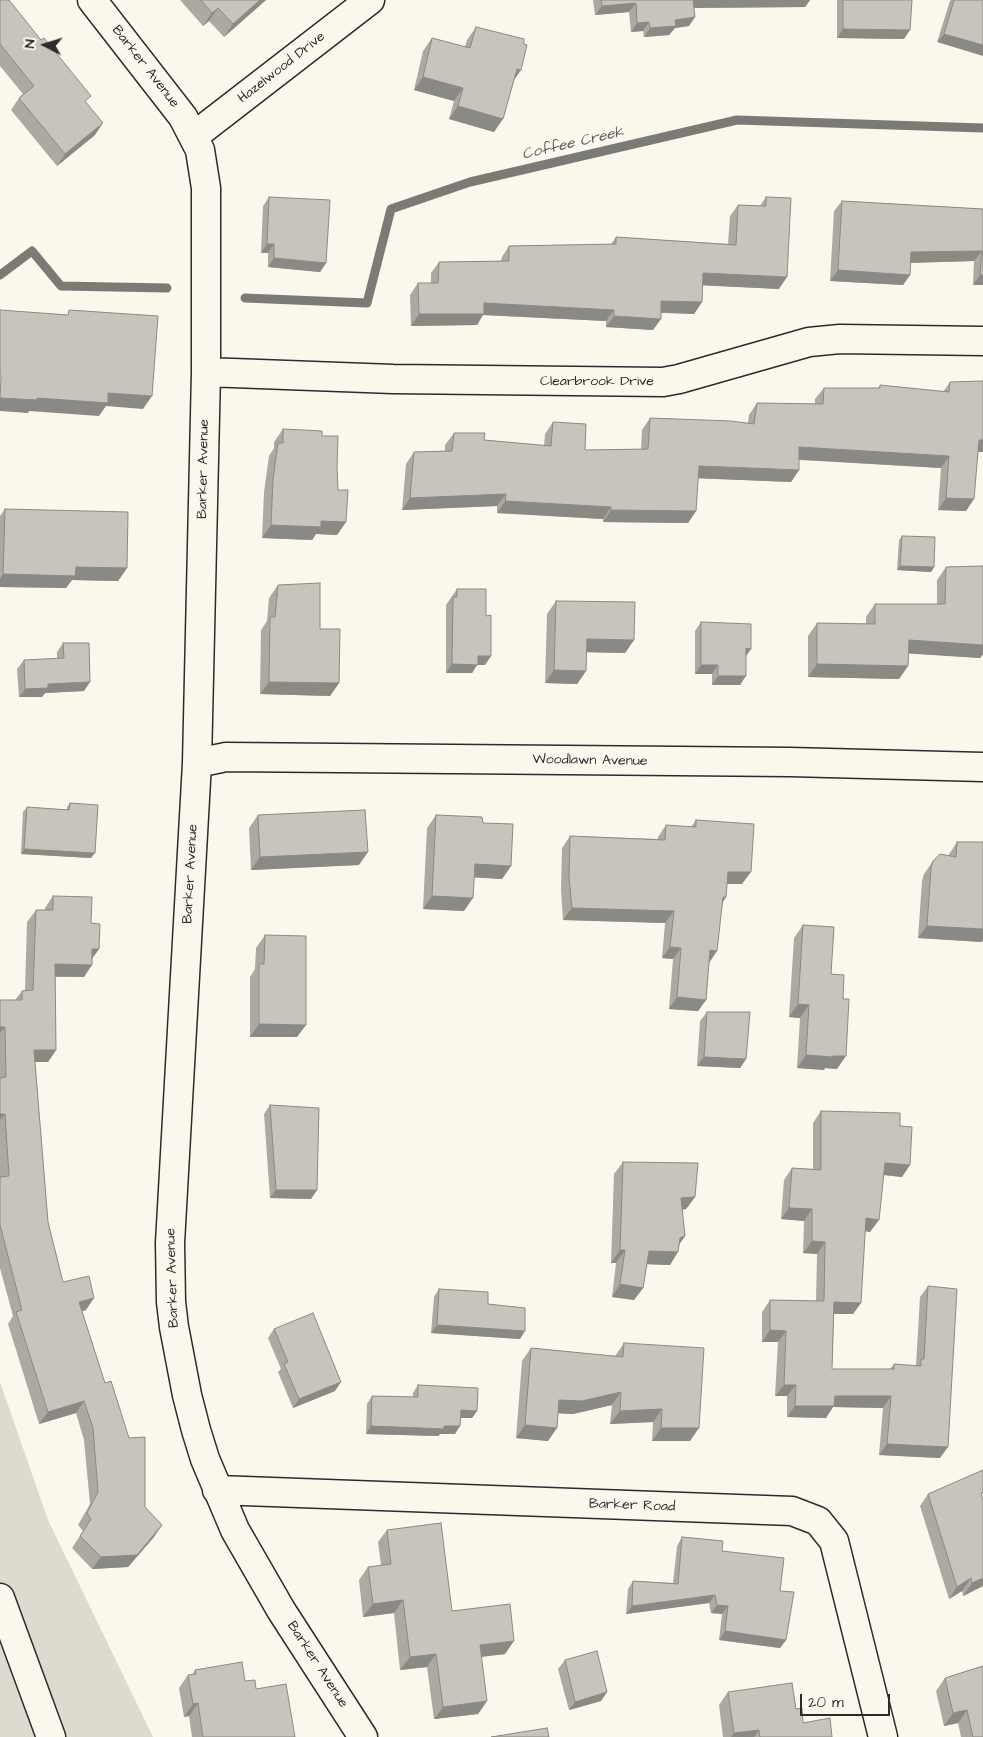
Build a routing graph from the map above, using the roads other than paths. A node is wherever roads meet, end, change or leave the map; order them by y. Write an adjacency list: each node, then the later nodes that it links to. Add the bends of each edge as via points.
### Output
1 (92, 0): 3 (street, Barker Avenue, via 162,88)
2 (370, 0): 3 (street, Hazelwood Drive)
3 (194, 136): 5 (street, Barker Avenue, via 200,150 206,188)
4 (983, 341): 5 (street, Clearbrook Drive, via 840,339 809,342 662,382 393,380)
5 (206, 372): 6 (street, Barker Avenue)
6 (197, 763): 7 (street, Woodlawn Avenue, via 236,757); 8 (street, Barker Avenue, via 170,1267 174,1327 187,1395)
7 (983, 767)
8 (217, 1490): 11 (street, Barker Avenue, via 250,1558); 12 (street, Barker Road, via 792,1512 818,1521 834,1541)
9 (0, 1598): 10 (street)
10 (51, 1737)
11 (363, 1737)
12 (883, 1737)

